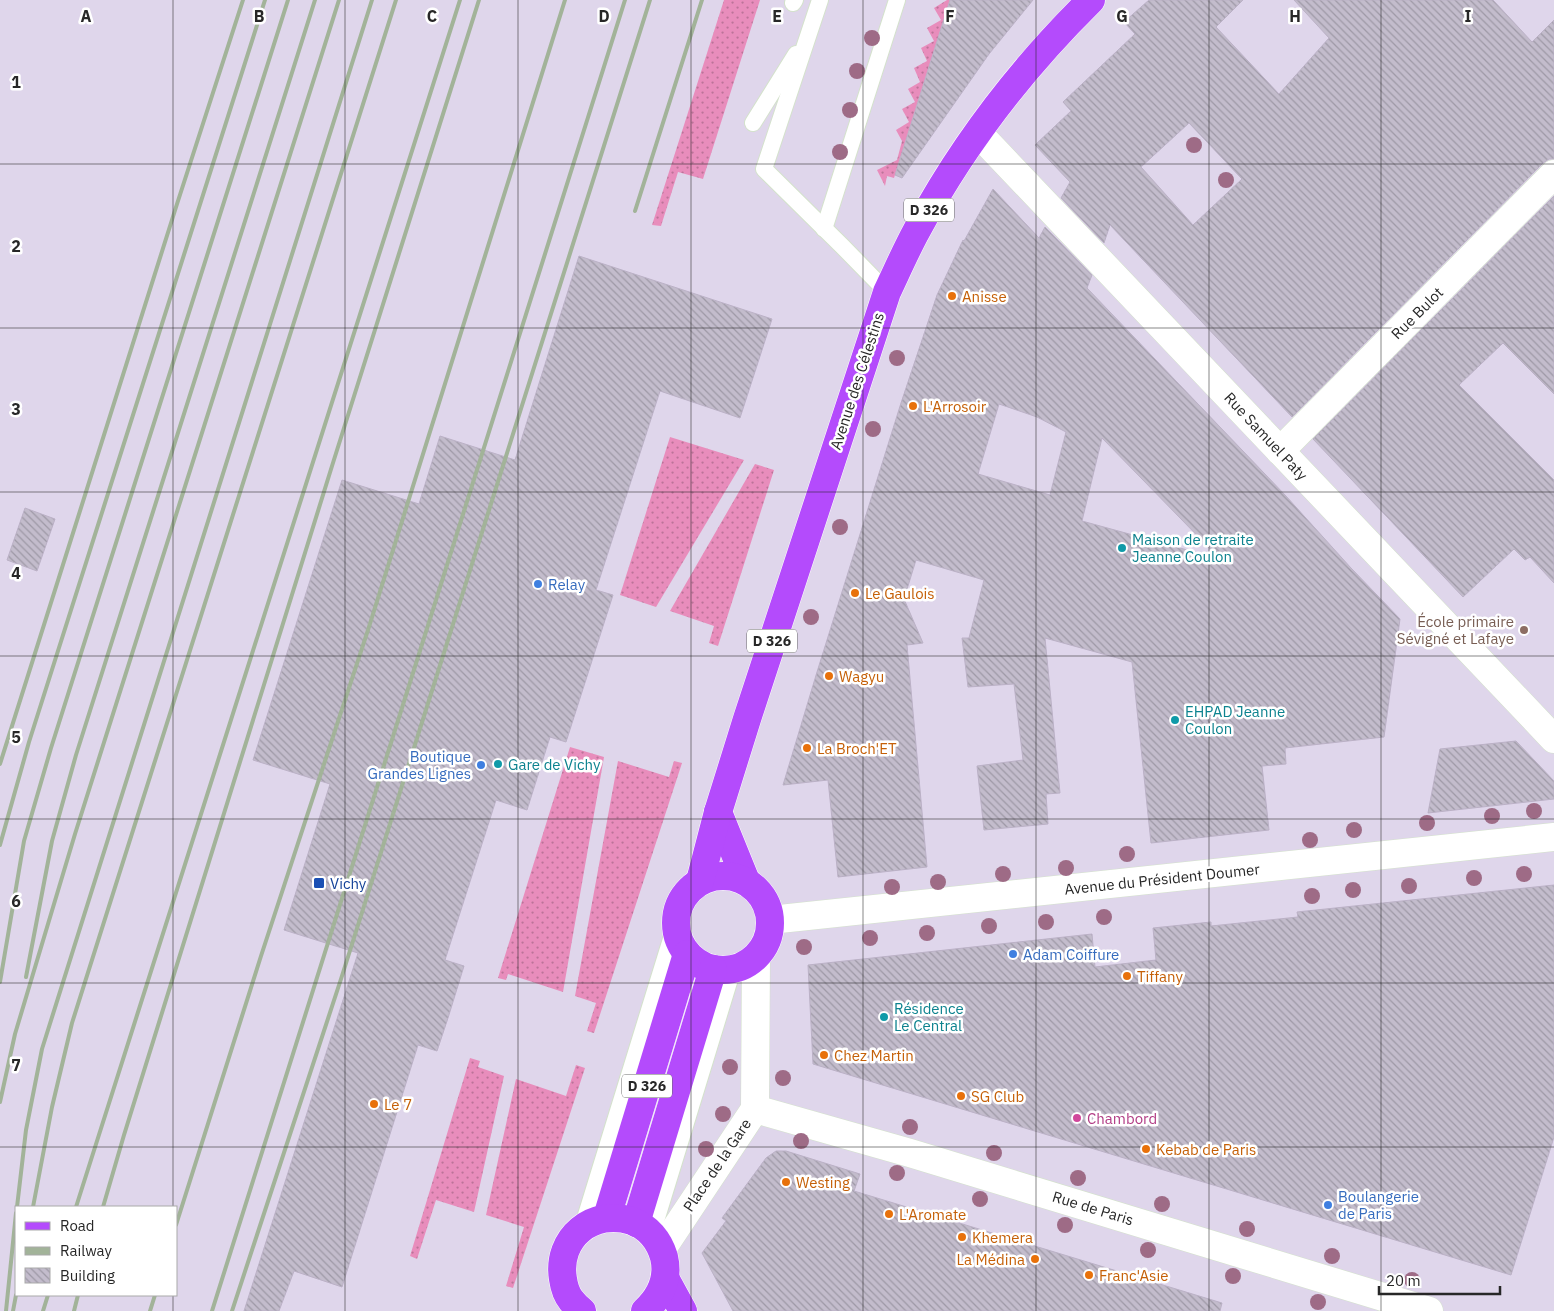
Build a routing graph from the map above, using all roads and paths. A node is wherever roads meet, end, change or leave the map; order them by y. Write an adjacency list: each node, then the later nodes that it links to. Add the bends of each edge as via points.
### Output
1 (820, 0): 4 (lane)
2 (897, 0): 8 (lane)
3 (1091, 0): 6 (main road, Avenue des Célestins / D 326, via 1050,41)
4 (810, 31): 5 (lane); 8 (lane, via 764,169)
5 (753, 123)
6 (978, 133): 9 (main road, Avenue des Célestins / D 326, via 917,230); 10 (street, Rue Samuel Paty)
7 (1554, 174): 10 (street, Rue Bulot)
8 (824, 229): 9 (lane)
9 (887, 292): 12 (main road, Avenue des Célestins / D 326)
10 (1280, 451): 11 (street, Rue Samuel Paty)
11 (1554, 739)
12 (718, 812): 14 (main road, Avenue des Célestins / D 326); 15 (main road)
13 (1554, 837): 16 (street, Avenue du Président Doumer)
14 (700, 881): 15 (main road, via 715,876 731,876); 17 (main road, via 681,900)
15 (746, 881): 16 (main road, via 767,904)
16 (770, 920): 19 (main road, via 764,946)
17 (675, 926): 18 (main road); 22 (lane)
18 (687, 954): 19 (main road, via 699,964); 21 (main road, D 326)
19 (734, 965): 20 (street, Place de la Gare); 23 (main road, D 326)
20 (755, 1109): 23 (street, Place de la Gare); 28 (street, Rue de Paris)
21 (607, 1217): 22 (main road); 23 (main road, via 622,1218)
22 (582, 1228): 25 (main road, via 571,1239 561,1270)
23 (650, 1235): 24 (main road, via 666,1263)
24 (665, 1278): 26 (main road, via 654,1303); 27 (main road)
25 (571, 1307)
26 (645, 1311)
27 (683, 1311)
28 (1429, 1311)

